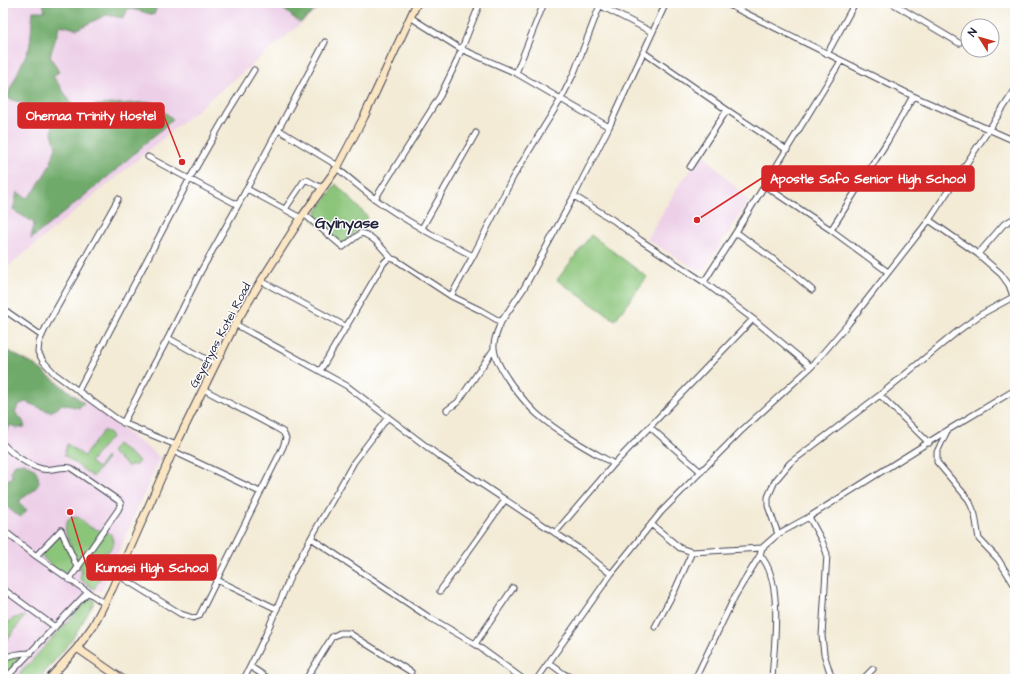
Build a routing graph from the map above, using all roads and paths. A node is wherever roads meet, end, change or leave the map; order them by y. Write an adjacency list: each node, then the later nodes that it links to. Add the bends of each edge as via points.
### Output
1 (417, 3): 9 (street, Geyenyas Kotei Road)
2 (480, 3): 13 (street)
3 (544, 3): 18 (street)
4 (666, 3): 10 (street)
5 (725, 3): 15 (street)
6 (855, 3): 15 (street)
7 (892, 3): 12 (street)
8 (597, 4): 10 (street); 21 (street, via 574,72)
9 (410, 17): 13 (street); 30 (street, Geyenyas Kotei Road, via 364,117)
10 (652, 32): 14 (street)
11 (325, 42): 25 (street)
12 (959, 43)
13 (461, 50): 18 (street); 38 (street, via 440,96)
14 (643, 52): 22 (street); 23 (street)
15 (827, 54): 16 (street)
16 (841, 61): 20 (street); 28 (street)
17 (254, 70): 32 (street)
18 (516, 74): 21 (street)
19 (1015, 90): 24 (street)
20 (913, 96): 24 (street); 45 (street)
21 (561, 99): 23 (street); 48 (street, via 513,177)
22 (727, 110): 28 (street); 31 (street)
23 (609, 127): 36 (street)
24 (989, 128): 27 (street); 43 (street)
25 (279, 130): 30 (street); 35 (street)
26 (476, 133): 44 (street)
27 (1015, 140)
28 (787, 150): 33 (street)
29 (148, 157): 32 (street)
30 (337, 167): 34 (street, Geyenyas Kotei Road); 38 (street)
31 (690, 167)
32 (190, 178): 39 (street); 69 (street)
33 (765, 186): 45 (street); 46 (street)
34 (322, 188): 40 (street, via 310,181 304,181); 41 (street, Geyenyas Kotei Road)
35 (247, 189): 39 (street); 40 (street)
36 (574, 196): 52 (street); 58 (street, via 524,288)
37 (118, 199): 61 (street)
38 (375, 199): 44 (street)
39 (238, 205): 62 (street, via 201,271)
40 (285, 209): 41 (street)
41 (303, 216): 49 (street, via 343,247 361,234 367,234); 51 (street, Geyenyas Kotei Road)
42 (1015, 218): 47 (street, via 1004,224)
43 (929, 220): 47 (street); 50 (street)
44 (422, 228): 48 (street)
45 (831, 230): 50 (street)
46 (736, 232): 52 (street); 53 (street)
47 (978, 254): 55 (street, via 1001,274)
48 (473, 256): 54 (street)
49 (390, 258): 54 (street); 60 (street, via 383,264)
50 (888, 272): 65 (street)
51 (261, 281): 59 (street, Geyenyas Kotei Road); 60 (street)
52 (704, 282): 57 (street)
53 (812, 290)
54 (451, 296): 58 (street)
55 (1014, 298): 70 (street, via 980,315)
56 (3, 309): 61 (street)
57 (753, 319): 65 (street); 74 (street)
58 (501, 322): 63 (street)
59 (235, 324): 64 (street, Geyenyas Kotei Road); 66 (street)
60 (347, 327): 66 (street)
61 (42, 336): 69 (street, via 38,352 43,361 55,374)
62 (168, 338): 64 (street); 73 (street)
63 (494, 349): 71 (street, via 458,402); 79 (street, via 504,374 536,413 578,444)
64 (215, 364): 67 (street, Geyenyas Kotei Road)
65 (811, 367): 80 (street, via 740,432)
66 (320, 371): 72 (street, via 347,386)
67 (203, 389): 78 (street, Geyenyas Kotei Road); 81 (street, via 283,432 286,438 283,446)
68 (1015, 390): 75 (street)
69 (78, 391): 73 (street)
70 (880, 395): 76 (street); 87 (street, via 790,463 775,482 768,497 768,506)
71 (447, 410)
72 (388, 417): 82 (street, via 438,456); 88 (street, via 354,462)
73 (123, 423): 78 (street)
74 (650, 427): 79 (street); 80 (street)
75 (948, 430): 76 (street); 98 (street, via 937,452 937,462 969,500 975,514 980,540 998,559)
76 (929, 443): 83 (street)
77 (3, 444): 93 (street, via 18,458 43,469 71,468 121,504)
78 (175, 448): 81 (street); 95 (street, Geyenyas Kotei Road)
79 (614, 464): 86 (street)
80 (701, 472): 84 (street)
81 (260, 492): 97 (street)
82 (505, 500): 86 (street); 101 (street)
83 (809, 518): 87 (street); 126 (street, via 826,554 822,636 824,654)
84 (651, 524): 90 (street, via 680,548); 94 (street)
85 (3, 530): 92 (street)
86 (555, 533): 94 (street)
87 (778, 534): 89 (street)
88 (311, 538): 104 (street, via 291,575); 107 (street, via 427,616)
89 (762, 548): 90 (street); 91 (street)
90 (692, 552): 106 (street)
91 (760, 555): 124 (street, via 735,596); 125 (street, via 770,570 775,590)
92 (36, 556): 93 (street, via 61,530); 96 (street)
93 (78, 569): 96 (street)
94 (611, 574): 111 (street)
95 (118, 575): 97 (street, via 181,614 193,618 199,616); 103 (street, Geyenyas Kotei Road)
96 (69, 580): 102 (street)
97 (218, 580): 104 (street)
98 (1015, 586)
99 (513, 588): 107 (street)
100 (3, 589): 105 (street)
101 (440, 591)
102 (88, 592): 103 (street); 105 (street)
103 (105, 604): 108 (street, Geyenyas Kotei Road)
104 (277, 609): 112 (street)
105 (56, 627): 109 (street)
106 (655, 627)
107 (475, 644): 121 (street)
108 (77, 648): 116 (street, Geyenyas Kotei Road); 117 (street)
109 (31, 653): 110 (street, via 21,653); 115 (street)
110 (3, 659)
111 (549, 663): 122 (street); 123 (street)
112 (251, 666): 118 (street); 119 (street)
113 (873, 669): 127 (street)
114 (411, 672): 120 (street, via 349,633 340,633 332,637)
115 (6, 679)
116 (49, 679)
117 (122, 679)
118 (244, 679)
119 (269, 679)
120 (306, 679)
121 (523, 679)
122 (537, 679)
123 (574, 679)
124 (695, 679)
125 (772, 679)
126 (832, 679)
127 (863, 679)

